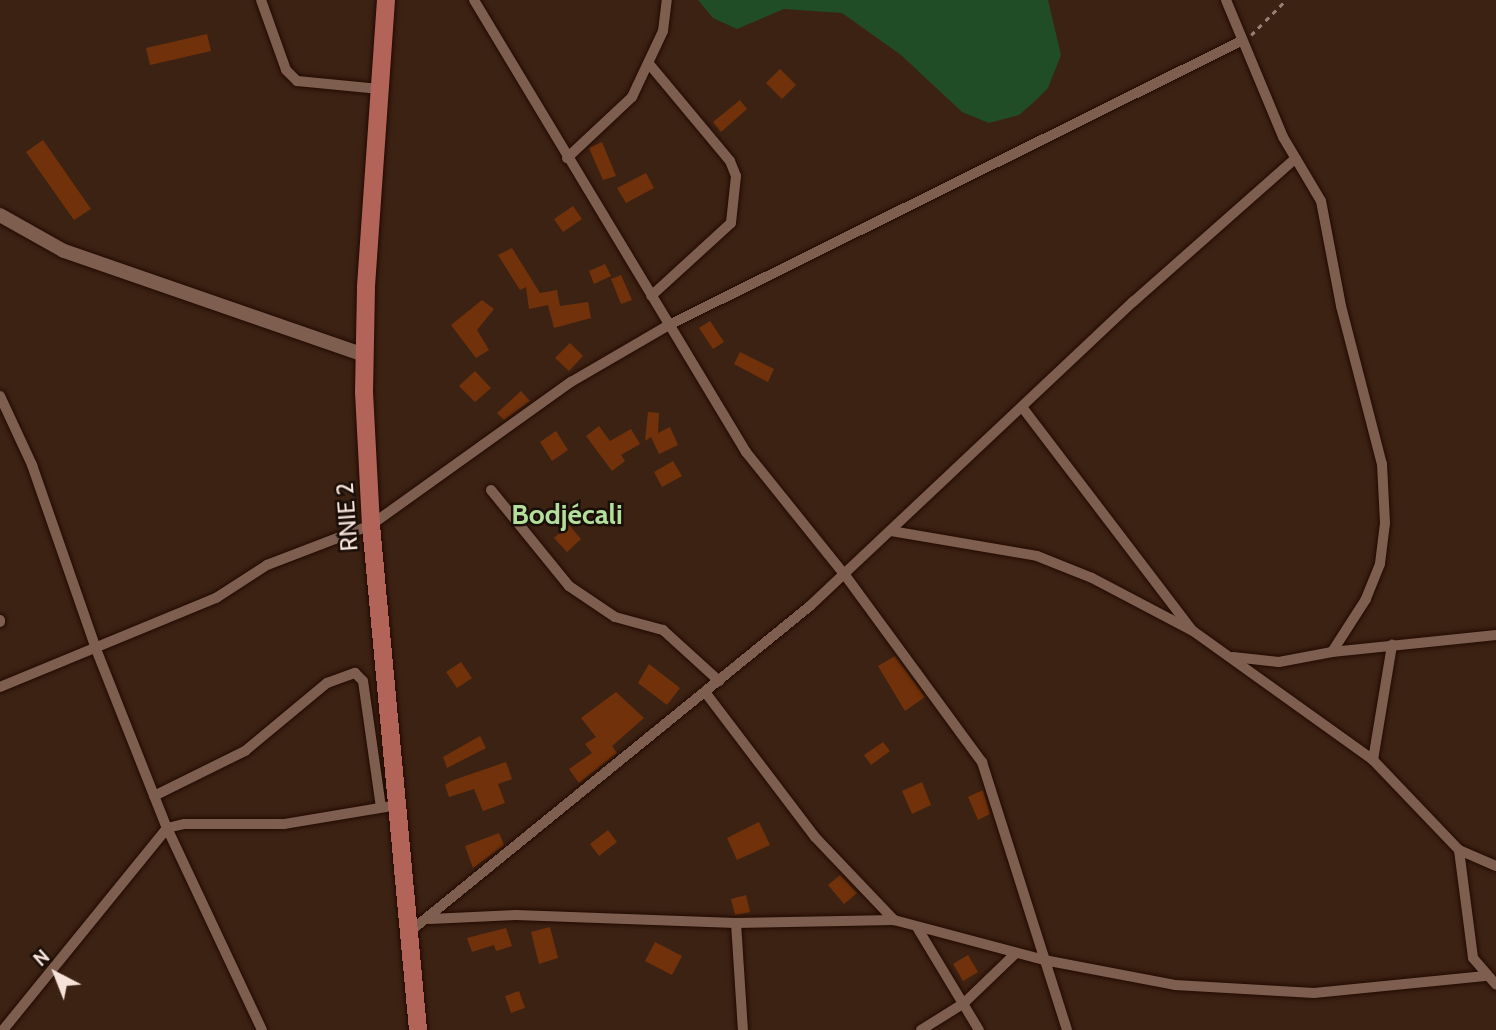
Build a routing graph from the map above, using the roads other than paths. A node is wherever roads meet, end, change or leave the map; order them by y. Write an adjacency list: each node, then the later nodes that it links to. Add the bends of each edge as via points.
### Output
1 (261, 0): 8 (street, via 286,70 298,81 311,86)
2 (386, 0): 8 (main road, RNIE 2 / RNIE 2)
3 (474, 0): 9 (street)
4 (667, 0): 7 (street, via 663,32)
5 (1226, 0): 6 (street)
6 (1239, 42): 10 (street); 13 (street)
7 (650, 65): 9 (street, via 632,97); 12 (street, via 730,161 736,176 731,223)
8 (380, 89): 14 (main road, RNIE 2 / RNIE 2)
9 (567, 158): 12 (street)
10 (1296, 158): 16 (street); 25 (street, via 1321,201 1384,484 1380,564 1366,599)
11 (0, 215): 14 (street, via 64,251)
12 (651, 296): 13 (street)
13 (669, 325): 18 (street, via 571,382); 20 (street, via 746,452)
14 (364, 355): 18 (main road, RNIE 2 / RNIE 2)
15 (0, 396): 24 (street, via 32,465)
16 (1022, 407): 19 (street); 21 (street)
17 (491, 490): 27 (street, via 569,586 615,617 663,630)
18 (371, 525): 24 (street, via 267,565 216,598); 32 (main road, RNIE 2 / RNIE 2)
19 (891, 531): 20 (street); 21 (street, via 1037,556 1092,578)
20 (845, 575): 27 (street); 42 (street, via 982,762)
21 (1193, 631): 26 (street)
22 (1496, 635): 23 (street)
23 (1392, 645): 25 (street); 30 (street)
24 (96, 649): 28 (street); 31 (street)
25 (1332, 652): 26 (street, via 1279,662)
26 (1233, 657): 30 (street)
27 (719, 681): 29 (street)
28 (0, 687)
29 (705, 692): 36 (street); 37 (street, via 815,837)
30 (1373, 760): 34 (street)
31 (154, 796): 32 (street, via 245,751 327,683 355,673 363,681); 33 (street)
32 (389, 806): 33 (street, via 284,824 193,823); 40 (main road, RNIE 2 / RNIE 2)
33 (167, 828): 46 (street); 47 (street)
34 (1459, 850): 35 (street); 43 (street, via 1469,940)
35 (1496, 866)
36 (430, 919): 38 (street, via 516,915); 40 (street)
37 (894, 920): 38 (street); 39 (street)
38 (736, 923): 49 (street)
39 (918, 929): 41 (street); 45 (street)
40 (408, 933): 48 (main road, RNIE 2 / RNIE 2)
41 (1016, 953): 42 (street); 45 (street)
42 (1044, 960): 43 (street, via 1175,985 1314,993); 52 (street)
43 (1485, 976): 44 (street)
44 (1496, 984)
45 (964, 1003): 50 (street); 51 (street)
46 (3, 1030)
47 (262, 1030)
48 (418, 1030)
49 (743, 1030)
50 (921, 1030)
51 (979, 1030)
52 (1067, 1030)

